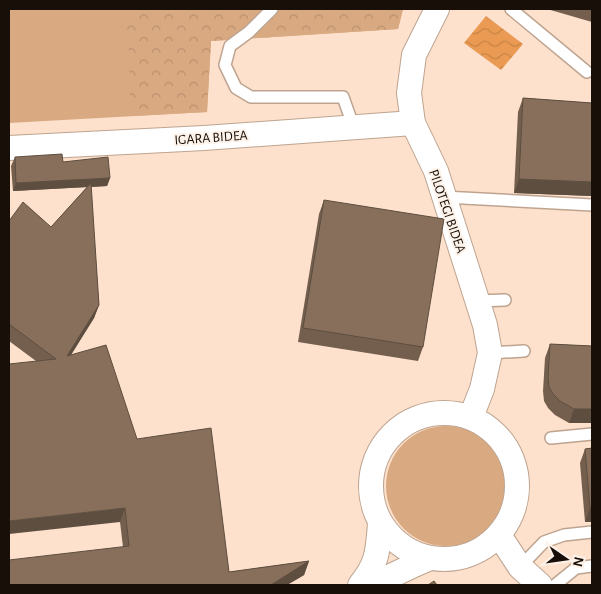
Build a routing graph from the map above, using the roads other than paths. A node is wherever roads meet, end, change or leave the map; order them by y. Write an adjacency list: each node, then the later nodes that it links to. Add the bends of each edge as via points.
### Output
1 (272, 9): 6 (lane, via 230,46 225,65 236,88 251,97 343,97)
2 (437, 9): 5 (street, PILOTEGI BIDEA, via 414,54 409,94)
3 (511, 9): 4 (lane)
4 (586, 72)
5 (413, 123): 6 (street, IGARA BIDEA); 8 (street, PILOTEGI BIDEA, via 436,171)
6 (354, 128): 7 (street, IGARA BIDEA)
7 (9, 148)
8 (444, 197): 9 (lane); 11 (street, PILOTEGI BIDEA)
9 (592, 205)
10 (505, 300): 11 (lane)
11 (478, 301): 13 (street, PILOTEGI BIDEA)
12 (524, 350): 13 (lane)
13 (490, 353): 14 (street, PILOTEGI BIDEA, via 482,389)
14 (471, 417): 17 (street, via 449,412 426,414 406,423 388,438 376,457 370,479 372,502); 19 (street, via 503,442 516,473 516,499 510,518)
15 (592, 434): 16 (lane)
16 (551, 438)
17 (380, 523): 20 (street, via 404,548); 23 (street, via 378,554 369,576)
18 (592, 532): 22 (lane, via 564,535 544,542)
19 (498, 536): 20 (street, via 478,551 455,559); 22 (street)
20 (430, 558): 24 (street)
21 (592, 566): 26 (lane, via 576,568)
22 (520, 567): 25 (street)
23 (360, 585)
24 (372, 585)
25 (540, 585)
26 (555, 585)

